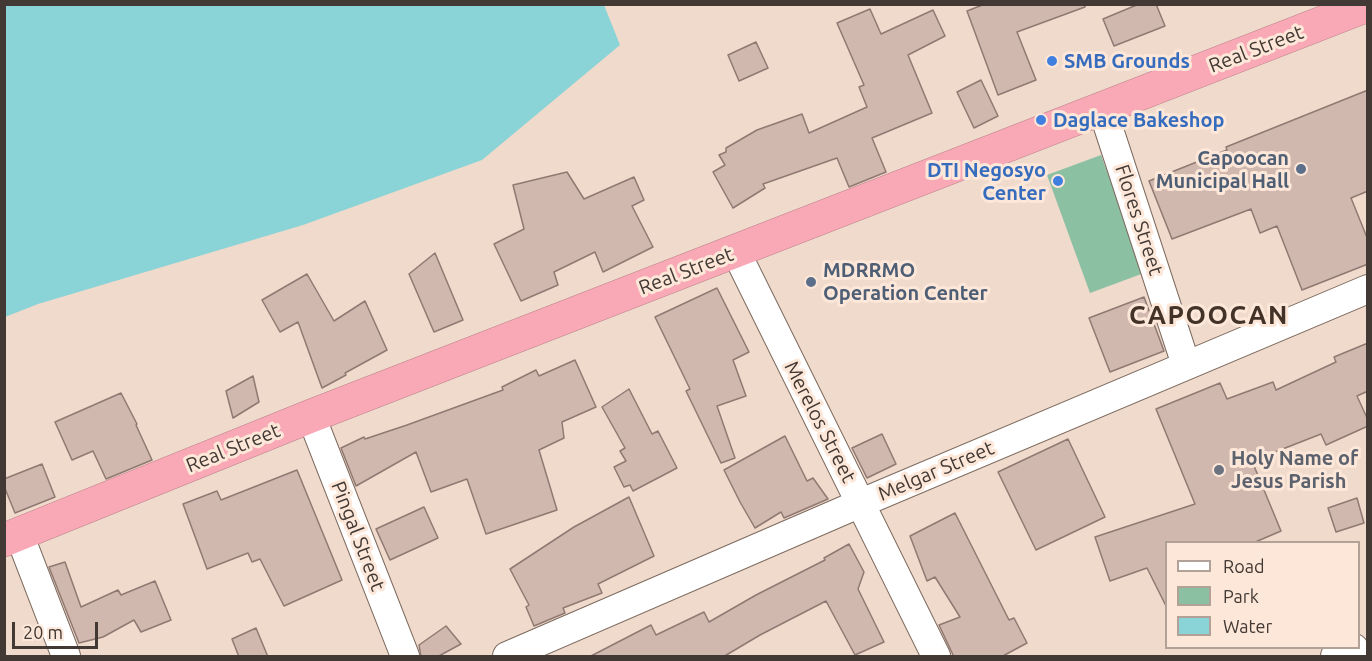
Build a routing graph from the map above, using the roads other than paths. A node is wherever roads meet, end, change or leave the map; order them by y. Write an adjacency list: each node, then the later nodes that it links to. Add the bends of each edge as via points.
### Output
1 (1368, 5): 2 (highway, Real Street)
2 (1102, 108): 3 (highway, Real Street); 5 (street, Flores Street)
3 (736, 252): 6 (highway, Real Street); 7 (street, Merelos Street)
4 (1368, 289): 5 (street, Melgar Street)
5 (1186, 365): 7 (street, Melgar Street)
6 (311, 416): 8 (highway, Real Street); 11 (street, Pingal Street)
7 (861, 503): 12 (street, Melgar Street); 13 (street, Merelos Street)
8 (12, 537): 10 (street)
9 (1352, 649): 14 (street)
10 (66, 657)
11 (405, 657)
12 (507, 657)
13 (936, 657)
14 (1335, 657)

